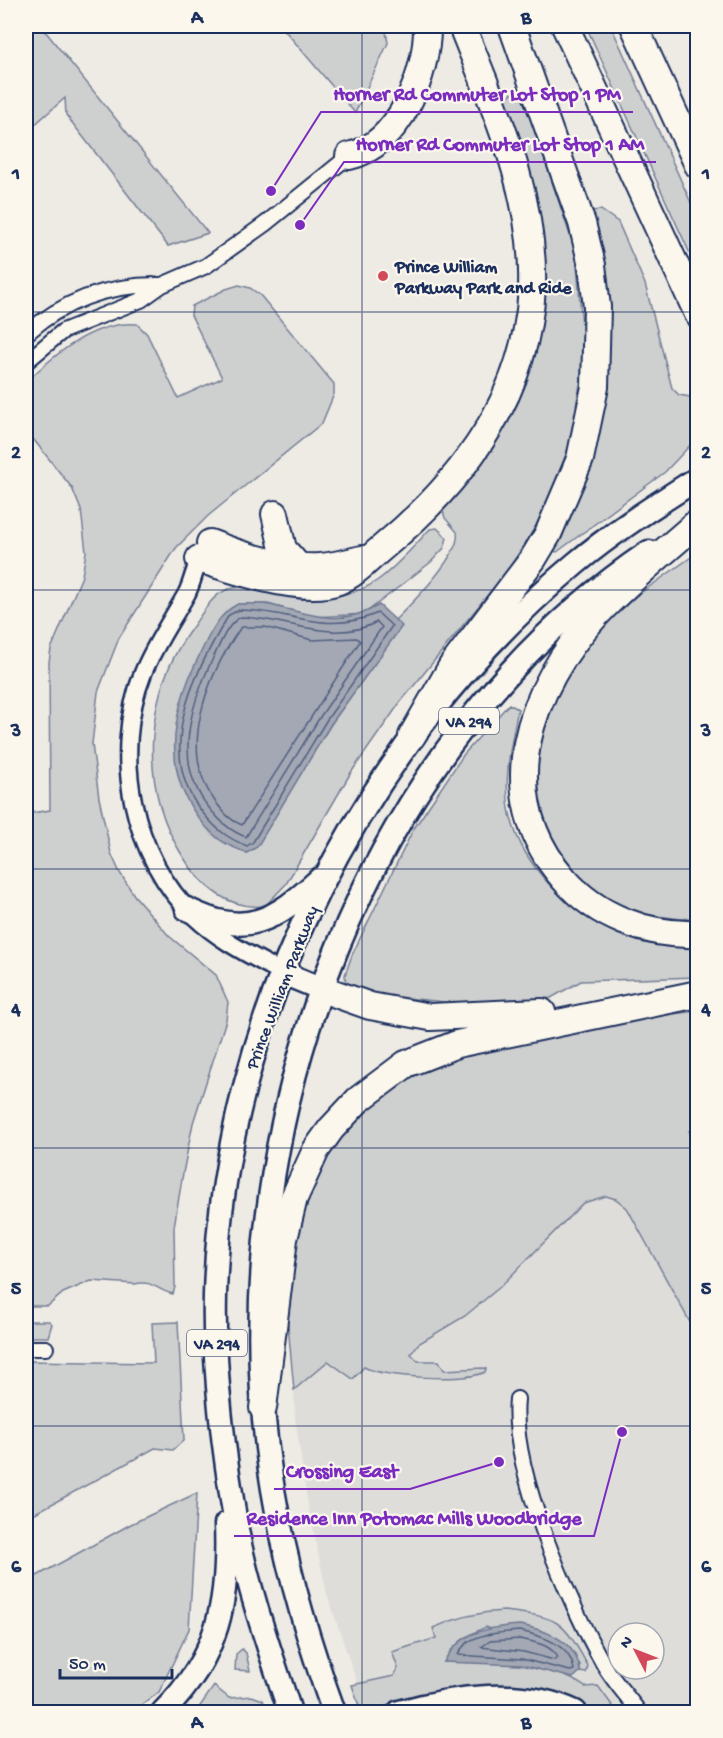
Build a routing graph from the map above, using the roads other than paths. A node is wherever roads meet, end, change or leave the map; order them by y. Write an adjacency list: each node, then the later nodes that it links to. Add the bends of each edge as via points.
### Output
1 (412, 26): 7 (highway, via 400,83 387,109)
2 (427, 26): 7 (highway, via 418,76 400,114 369,149)
3 (462, 26): 17 (highway, via 504,133 525,207 530,245 529,318 514,380 481,445 444,490)
4 (512, 26): 19 (highway, via 582,223 592,265 597,307 595,387 580,459 548,534 452,666)
5 (565, 26): 10 (highway)
6 (634, 26): 8 (highway)
7 (348, 156): 9 (street, via 224,254 196,272)
8 (698, 165)
9 (162, 285): 11 (street, via 130,285 92,295 60,309); 12 (street, via 141,300 63,331)
10 (698, 314)
11 (26, 334)
12 (26, 362)
13 (696, 479): 19 (highway, Prince William Parkway / VA 294, via 575,564 489,644)
14 (275, 514): 18 (highway, via 283,549)
15 (698, 521): 22 (highway, via 597,615 565,655 538,706 524,753 523,778 528,810 541,848 570,886 611,916 634,926 659,933); 24 (highway, VA 294, via 631,564 584,602 533,650 453,740 390,836)
16 (215, 555): 17 (highway, via 293,582 327,585 354,573); 18 (highway); 21 (street, via 188,591 142,675 129,746 133,800 147,849 159,874)
17 (371, 557): 18 (highway, via 320,567)
18 (298, 566)
19 (411, 736): 20 (highway, Prince William Parkway / VA 294)
20 (327, 872): 21 (highway, via 278,915 259,921 223,923); 23 (highway, Prince William Parkway / VA 294)
21 (187, 909): 23 (street, via 225,939)
22 (698, 934)
23 (284, 973): 24 (highway); 30 (highway, Prince William Parkway / VA 294, via 257,1039 230,1154 215,1295)
24 (322, 989): 26 (highway, via 370,1006 430,1017 502,1016); 31 (highway, VA 294, via 287,1107 273,1171 261,1280)
25 (698, 994): 26 (highway)
26 (663, 999): 31 (highway, via 457,1044 406,1064 358,1100 316,1150 294,1198 284,1239)
27 (26, 1348): 28 (street)
28 (46, 1348)
29 (517, 1398): 37 (street, via 518,1436 530,1485 566,1587 604,1666)
30 (219, 1400): 32 (highway, via 227,1561 224,1603 199,1666); 33 (highway, Prince William Parkway / VA 294, via 238,1536)
31 (263, 1408): 34 (highway, VA 294, via 275,1505 290,1573)
32 (163, 1713)
33 (290, 1713)
34 (334, 1713)
35 (399, 1713): 36 (highway, via 437,1703 511,1698 544,1701)
36 (575, 1713)
37 (639, 1713)

